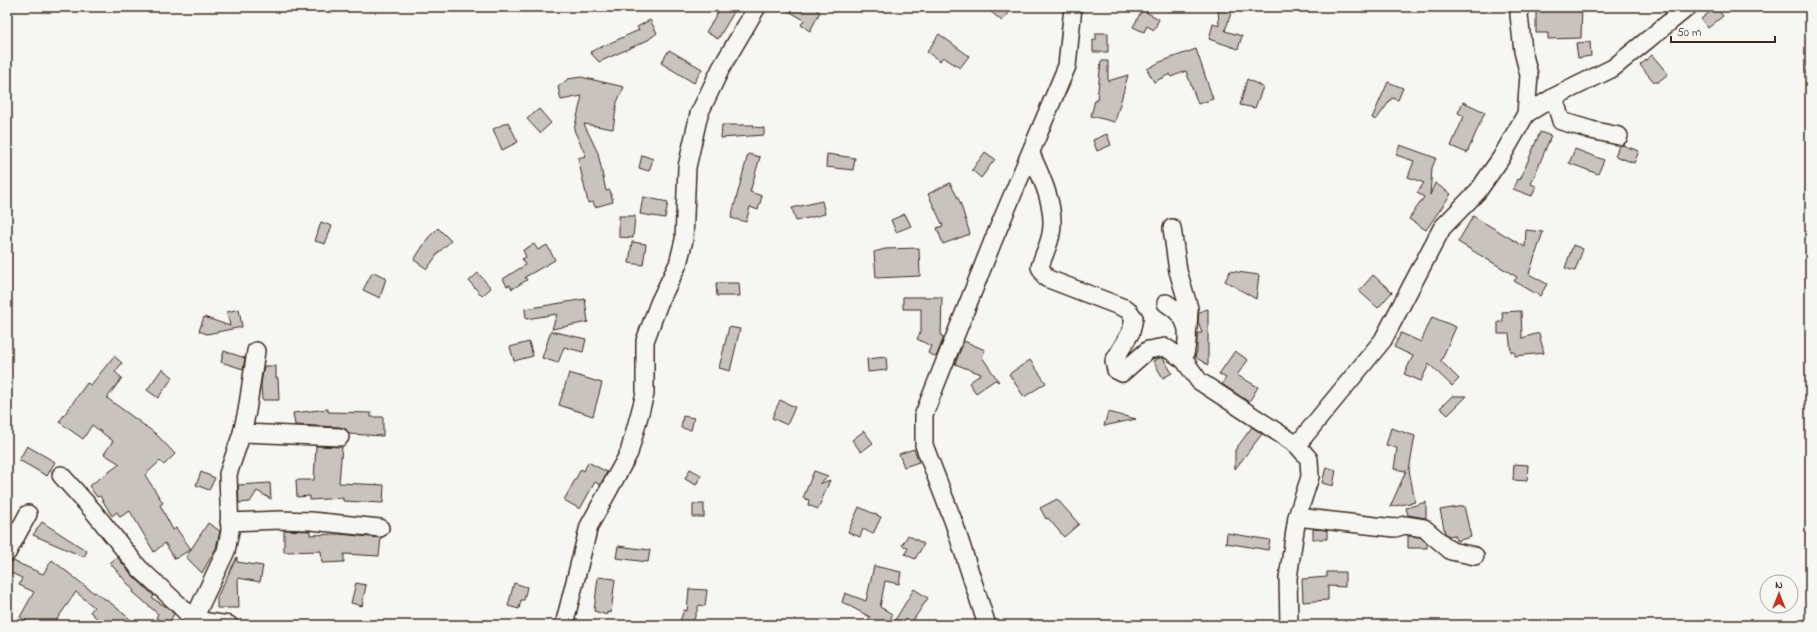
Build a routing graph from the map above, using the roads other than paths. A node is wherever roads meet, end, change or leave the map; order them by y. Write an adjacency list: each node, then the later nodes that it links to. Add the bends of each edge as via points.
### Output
1 (757, 7): 27 (street, via 721,68 699,114 687,167 684,240 678,264 659,303 645,341 645,394 629,453 589,526)
2 (1073, 7): 8 (street, via 1067,66)
3 (1521, 7): 6 (street, via 1519,15 1523,51 1529,75)
4 (1688, 7): 5 (street, via 1613,68)
5 (1554, 97): 6 (street); 7 (street, via 1561,121)
6 (1526, 114): 16 (street, via 1478,192 1442,228 1383,340)
7 (1619, 136)
8 (1031, 154): 13 (street, via 1052,213 1051,234 1040,267 1046,278 1127,309 1134,318 1131,332 1114,361 1116,370 1122,373 1148,350 1165,347); 25 (street, via 993,241 924,414 924,445 954,523)
9 (1172, 228): 11 (street, via 1178,272 1189,308)
10 (1166, 303): 11 (street, via 1178,311)
11 (1188, 328): 13 (street)
12 (256, 351): 14 (street, via 252,389)
13 (1184, 360): 16 (street, via 1199,381)
14 (242, 433): 15 (street); 20 (street, via 228,474)
15 (340, 437)
16 (1297, 445): 19 (street, via 1309,459 1310,478)
17 (61, 474): 24 (street, via 139,568)
18 (28, 514): 22 (street)
19 (1297, 517): 23 (street, via 1395,528 1405,525 1424,528 1451,551); 28 (street, via 1288,578)
20 (229, 522): 21 (street, via 305,521); 24 (street, via 226,551)
21 (380, 528)
22 (7, 553)
23 (1475, 556)
24 (192, 622): 26 (street)
25 (986, 624)
26 (229, 625)
27 (564, 625)
28 (1289, 625)

